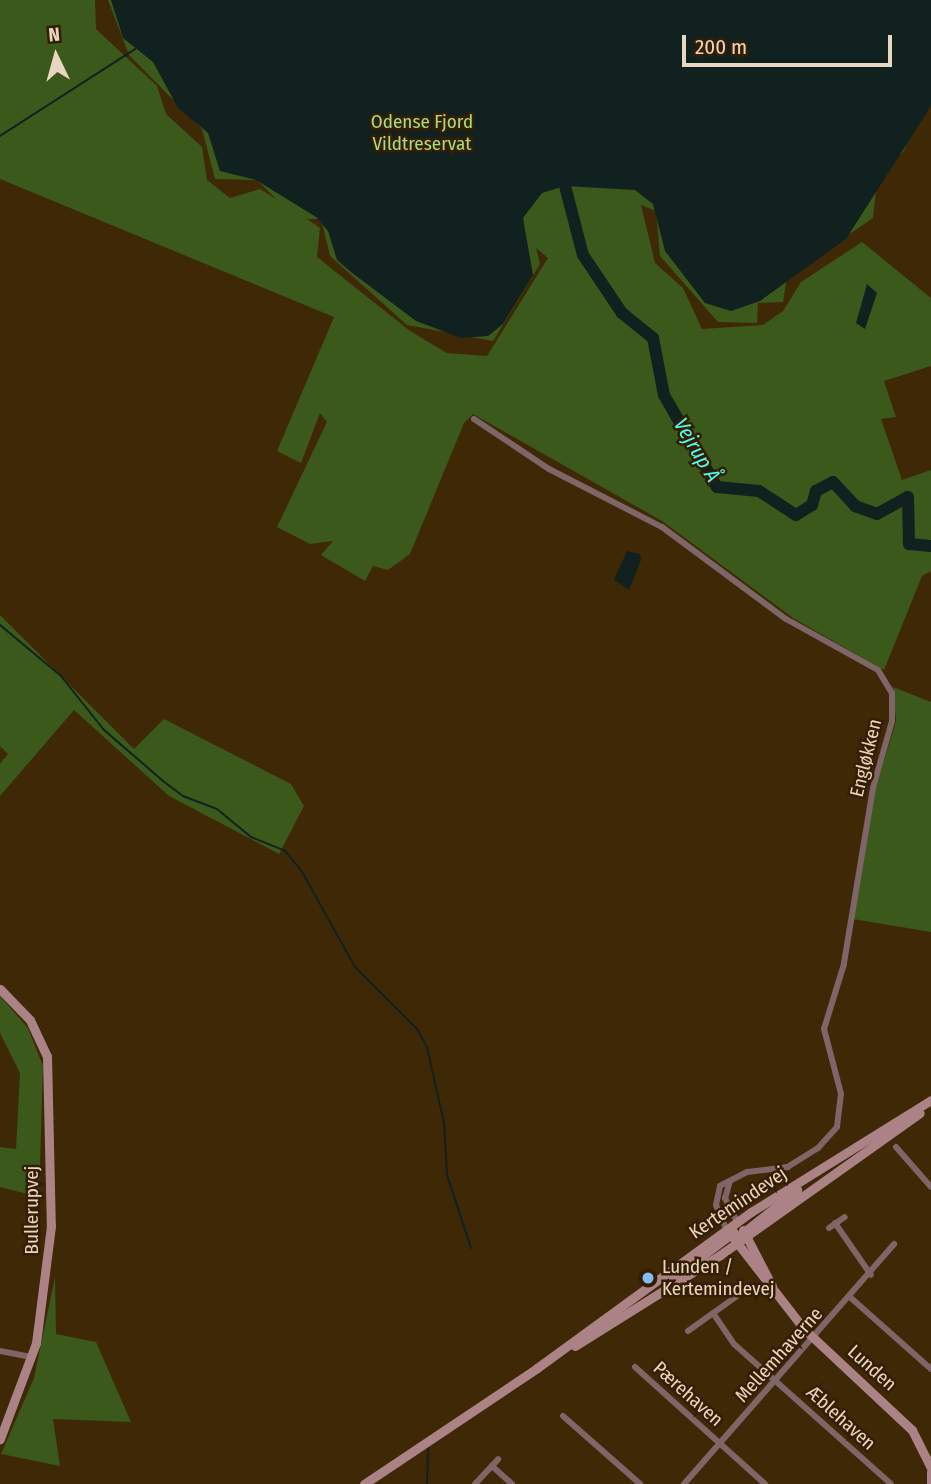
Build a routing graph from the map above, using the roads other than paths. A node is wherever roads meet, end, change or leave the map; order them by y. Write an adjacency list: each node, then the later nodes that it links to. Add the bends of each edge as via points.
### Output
1 (474, 419): 5 (street, Engløkken, via 549,469 662,527 786,619 887,679 894,709 873,788 844,964 824,1029 841,1113 829,1137 799,1161)
2 (0, 989): 19 (main road, Bullerupvej, via 34,1026 49,1069 51,1253)
3 (931, 1102): 8 (main road, Kertemindevej); 8 (main road, Kertemindevej, via 873,1136)
4 (896, 1147): 6 (street)
5 (736, 1175): 8 (street, via 725,1198); 9 (street, via 720,1186 716,1198)
6 (931, 1187)
7 (845, 1217): 11 (street, via 832,1226)
8 (742, 1229): 9 (main road, Kertemindevej); 9 (main road, Kertemindevej); 14 (main road, Lunden)
9 (732, 1237): 14 (main road, Lunden); 21 (main road, Kertemindevej); 21 (main road, Kertemindevej, via 618,1319)
10 (894, 1244): 11 (street, Mellemhaverne)
11 (871, 1275): 13 (street, Mellemhaverne)
12 (737, 1296): 15 (street)
13 (851, 1298): 17 (street, Mellemhaverne); 22 (street)
14 (780, 1301): 17 (main road, Lunden)
15 (713, 1313): 16 (street); 23 (street, Æblehaven, via 734,1344)
16 (688, 1331)
17 (814, 1339): 23 (street, Mellemhaverne); 29 (main road, Lunden, via 905,1422)
18 (0, 1351): 19 (street)
19 (32, 1357): 25 (main road, Bullerupvej)
20 (635, 1367): 26 (street, Pærehaven)
21 (537, 1368): 31 (main road, Kertemindevej)
22 (931, 1369)
23 (776, 1382): 26 (street, Mellemhaverne); 37 (street, Æblehaven)
24 (563, 1416): 34 (street)
25 (0, 1439)
26 (720, 1444): 35 (street, Mellemhaverne); 36 (street, Pærehaven)
27 (498, 1459): 28 (street)
28 (492, 1466): 32 (street); 33 (street)
29 (931, 1470): 30 (main road)
30 (931, 1483)
31 (364, 1484)
32 (475, 1484)
33 (512, 1484)
34 (639, 1484)
35 (684, 1484)
36 (765, 1484)
37 (891, 1484)

